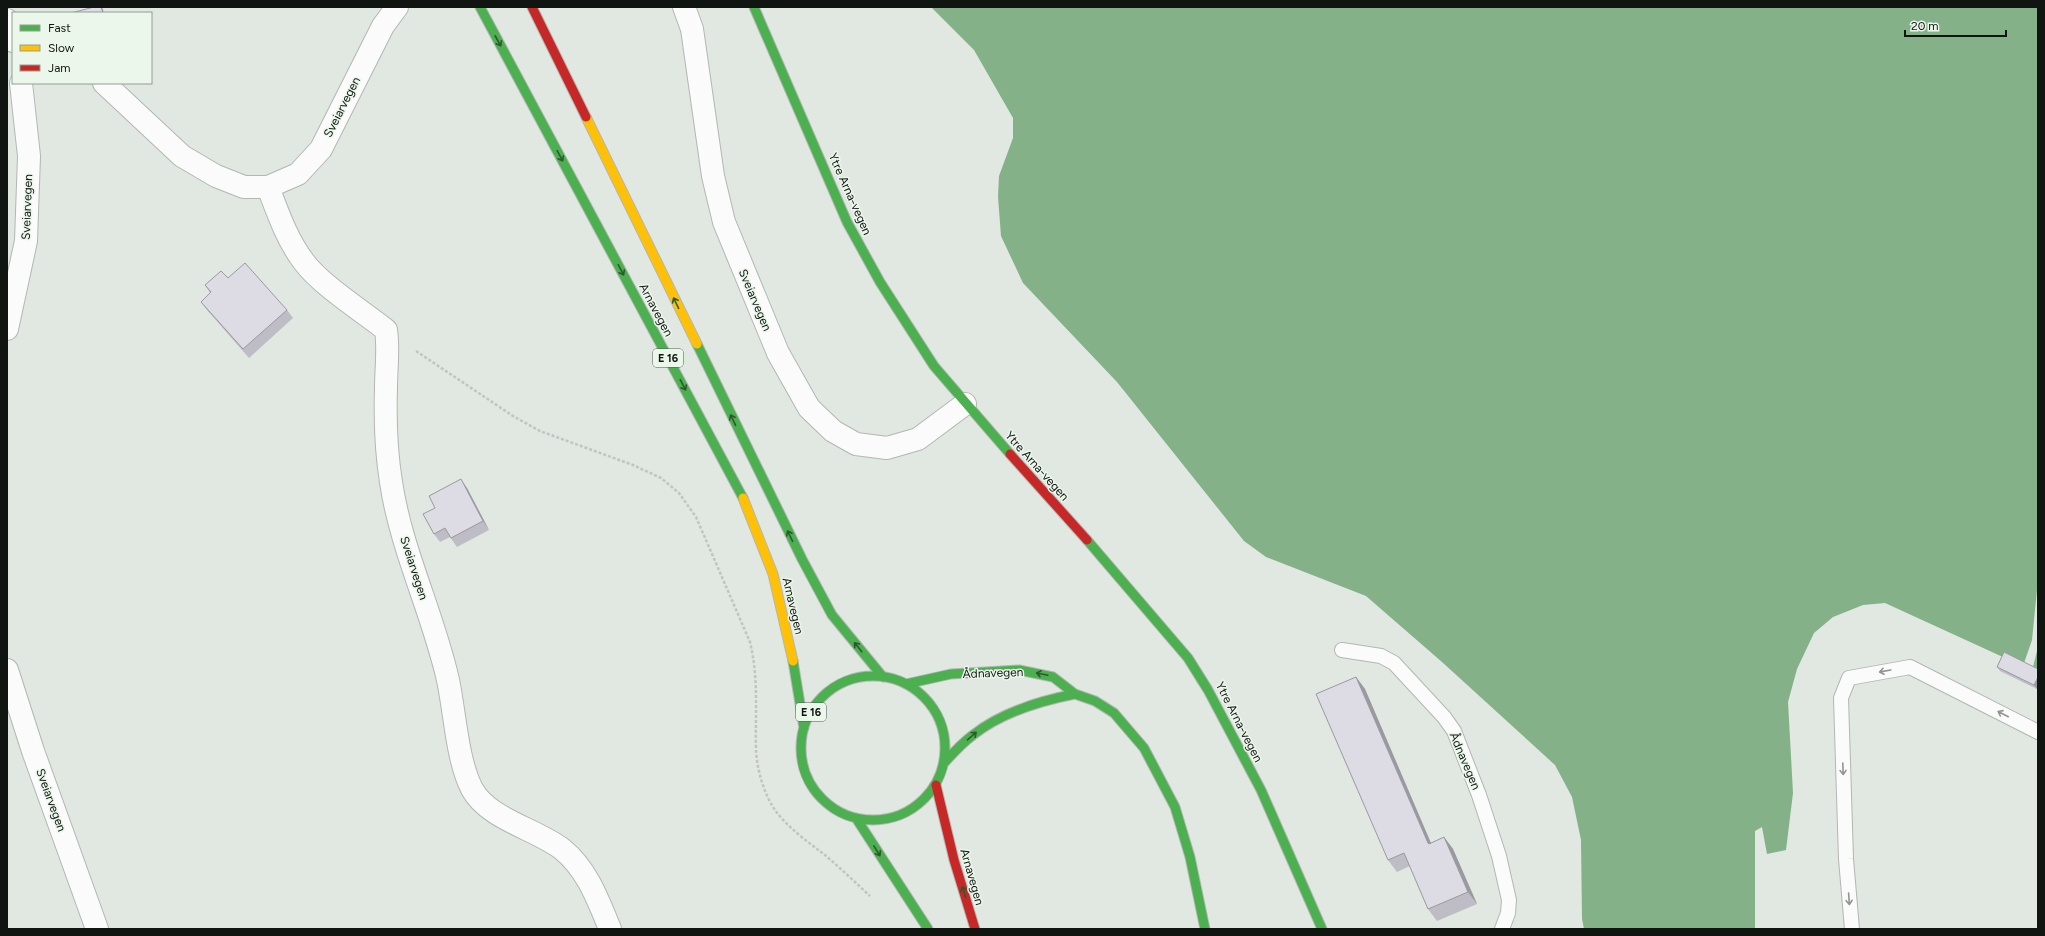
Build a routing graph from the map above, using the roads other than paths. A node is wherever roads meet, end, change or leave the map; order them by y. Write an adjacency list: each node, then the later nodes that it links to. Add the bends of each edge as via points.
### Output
1 (397, 7): 10 (street, Sveiarvegen, via 384,26 321,149 298,174)
2 (480, 7): 18 (main road, Arnavegen / E 16, one-way to 18, via 746,504 773,574 792,655)
3 (532, 7): 15 (main road, Arnavegen / E 16, one-way to 3, via 832,615 802,560)
4 (684, 7): 12 (street, Sveiarvegen, via 692,29 713,176 724,222 778,353 809,408 833,431 856,444 887,448 918,438)
5 (754, 7): 12 (main road, Ytre Arna-vegen, via 847,222 880,282 913,334 934,366)
6 (7, 20): 7 (street)
7 (12, 38)
8 (21, 84): 11 (street, Sveiarvegen, via 29,156 26,241)
9 (105, 84): 10 (street, Sveiarvegen, via 182,156 216,176 244,187)
10 (268, 187): 24 (street, Sveiarvegen, via 284,229 304,262 321,279 386,330 386,435 391,482 400,526 438,640 464,767 473,790 486,804 504,817 561,848 578,866 594,892)
11 (7, 329)
12 (965, 404): 28 (main road, Ytre Arna-vegen, via 1092,546 1188,658 1208,687 1269,806)
13 (1342, 650): 29 (lane, Ådnavegen, via 1381,656 1394,663 1454,731 1499,856 1509,900 1508,913)
14 (7, 670): 23 (street, Sveiarvegen, via 33,751)
15 (883, 677): 16 (main road, E 16); 18 (main road, E 16, via 862,677 826,694 812,710)
16 (906, 684): 17 (main road, Ådnavegen, one-way to 16, via 1053,677 1019,670 951,674); 20 (main road, E 16, via 921,694 934,709 942,725 946,744)
17 (1075, 694): 20 (main road, Ådnavegen, one-way to 17, via 974,733 1008,713 1042,700); 27 (main road, Ådnavegen, via 1095,701 1114,713 1144,748 1174,807 1190,857)
18 (804, 728): 22 (main road, E 16, via 801,747 811,785 833,808)
19 (2038, 732): 30 (lane, one-way to 30, via 1910,667 1849,678 1841,698 1846,859)
20 (944, 763): 21 (main road, E 16)
21 (936, 785): 22 (main road, E 16, via 921,802 902,815 880,820); 26 (main road, Arnavegen, one-way to 21, via 954,860)
22 (856, 818): 25 (main road, one-way to 25)
23 (97, 929)
24 (610, 929)
25 (928, 929)
26 (975, 929)
27 (1205, 929)
28 (1322, 929)
29 (1502, 929)
30 (1852, 929)

